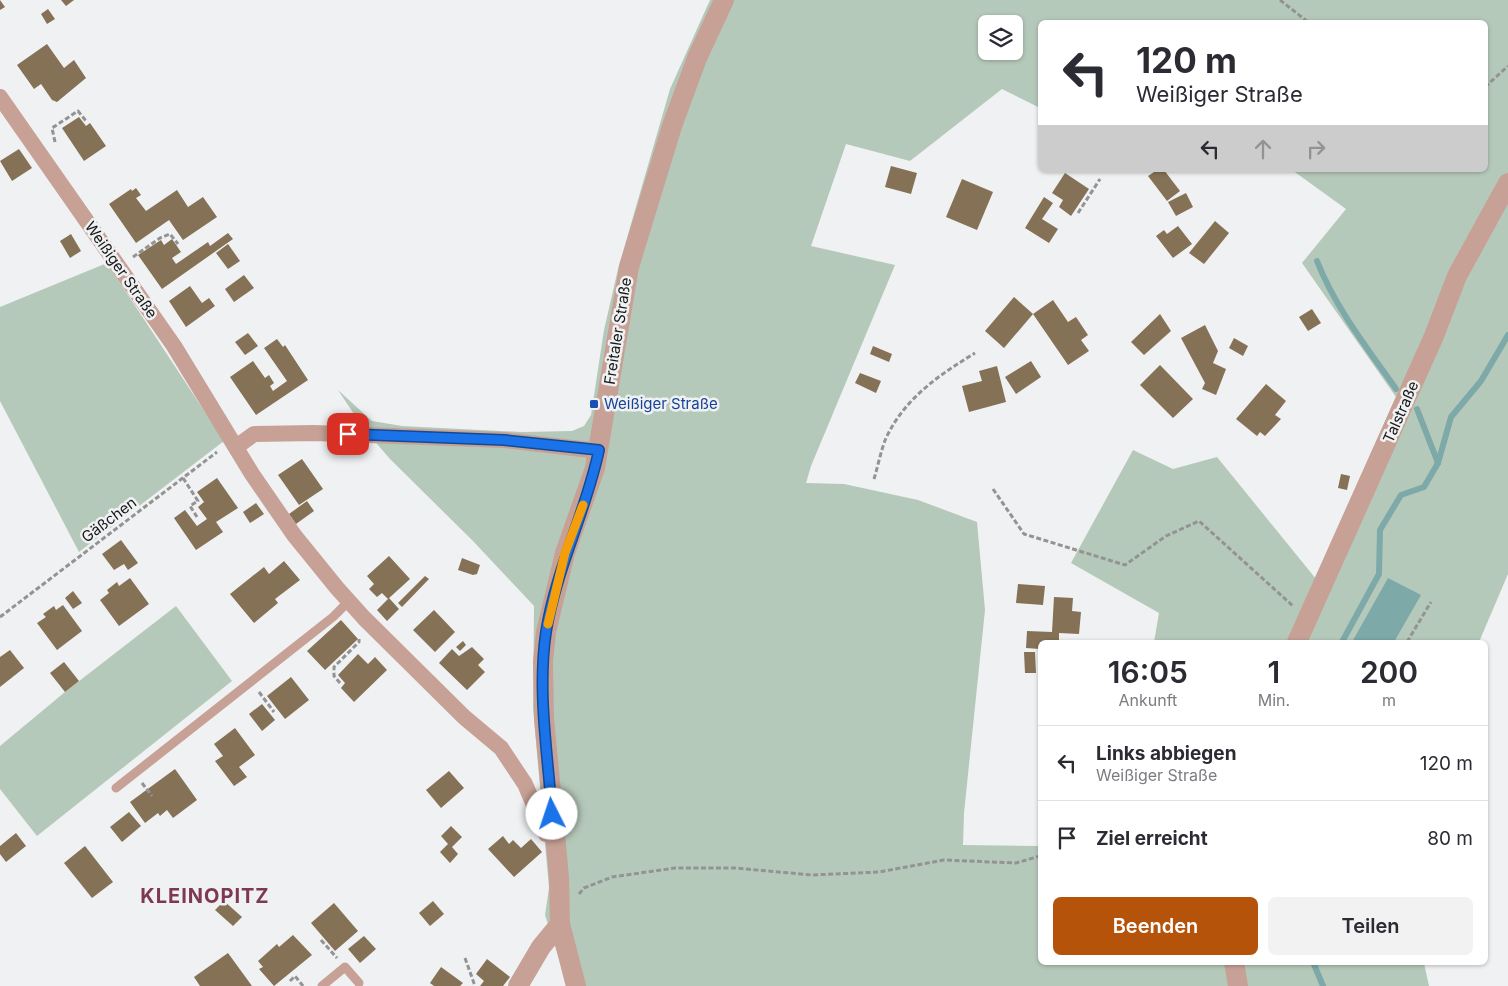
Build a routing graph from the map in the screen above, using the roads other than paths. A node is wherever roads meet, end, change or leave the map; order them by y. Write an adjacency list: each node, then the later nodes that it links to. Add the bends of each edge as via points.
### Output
1 (724, 0): 5 (street, Freitaler Straße, via 697,58 672,126 629,267)
2 (0, 97): 4 (street, Weißiger Straße, via 174,346)
3 (1508, 183): 7 (street, Talstraße, via 1457,276 1434,336)
4 (234, 444): 5 (street, via 254,434 314,433 504,440); 6 (street, Weißiger Straße, via 294,535)
5 (599, 450): 9 (street, Freitaler Straße, via 565,553 546,632 544,718)
6 (349, 601): 8 (lane); 9 (street, Weißiger Straße, via 464,717 501,748 525,784 546,834)
7 (1298, 640)
8 (116, 788)
9 (554, 833): 10 (street, Freitaler Straße)
10 (560, 924): 14 (street, via 541,947); 15 (street, Freitaler Straße)
11 (1234, 965): 16 (street)
12 (359, 983): 13 (lane, via 344,967)
13 (322, 986)
14 (518, 986)
15 (576, 986)
16 (1238, 986)

